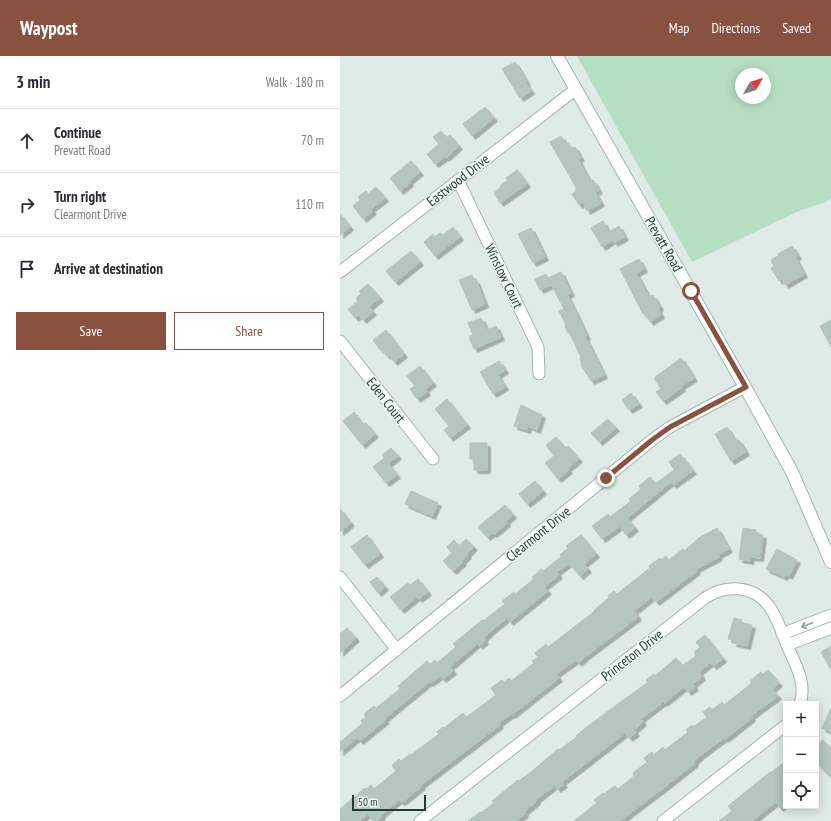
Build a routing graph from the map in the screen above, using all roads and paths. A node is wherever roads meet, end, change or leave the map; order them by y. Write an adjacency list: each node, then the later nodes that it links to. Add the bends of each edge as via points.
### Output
1 (557, 56): 2 (street, Prevatt Road)
2 (576, 89): 3 (street, Eastwood Drive); 7 (street, Prevatt Road)
3 (458, 180): 4 (street, Eastwood Drive); 6 (street, Winslow Court, via 538,347)
4 (340, 272)
5 (340, 342): 8 (street, Eden Court)
6 (539, 374)
7 (746, 387): 9 (street, Prevatt Road, via 792,472); 15 (street, Clearmont Drive, via 670,427 652,440)
8 (433, 459)
9 (831, 562)
10 (340, 577): 15 (street)
11 (831, 615): 13 (street, one-way to 13)
12 (831, 628): 14 (street)
13 (782, 634): 14 (street, Princeton Drive); 19 (street, Princeton Drive, via 770,607 752,592 730,588 711,594)
14 (787, 645): 17 (street, Princeton Drive, via 801,679)
15 (397, 650): 16 (street, Clearmont Drive)
16 (340, 696)
17 (801, 701)
18 (783, 727): 20 (street)
19 (420, 821)
20 (663, 821)

